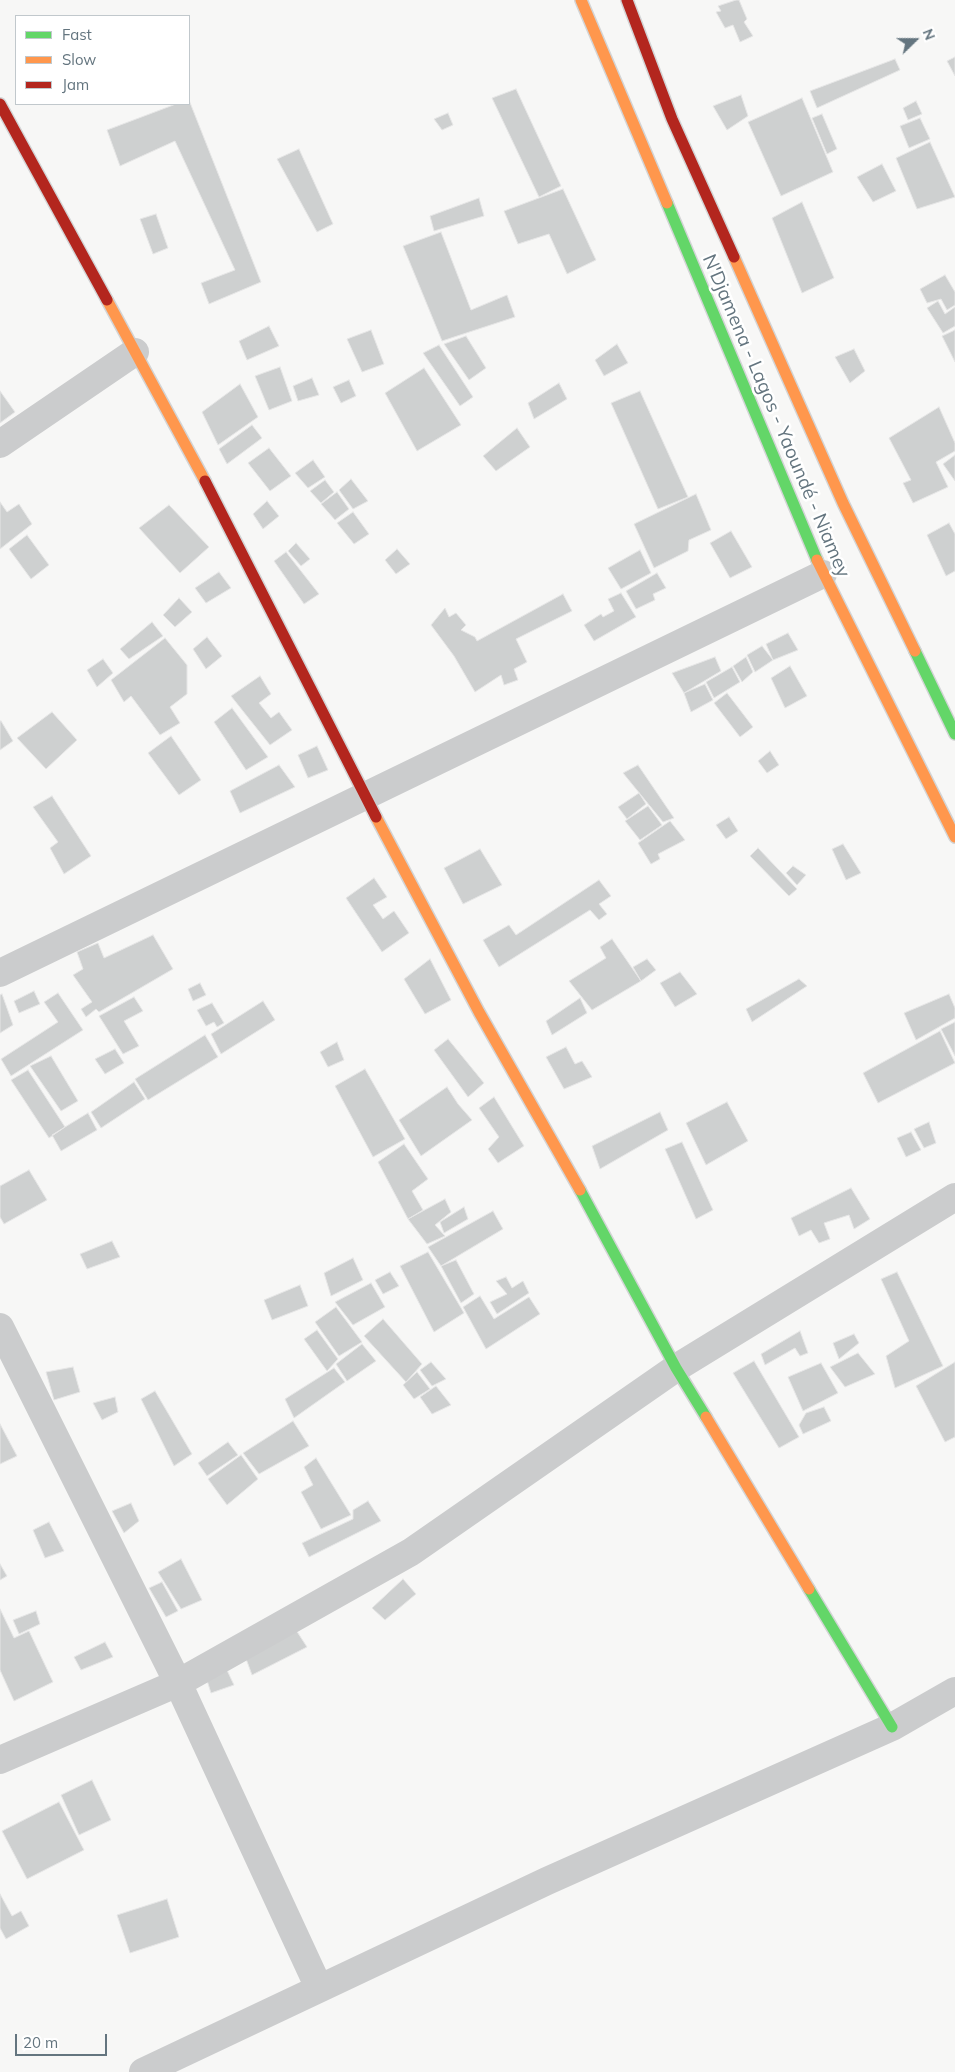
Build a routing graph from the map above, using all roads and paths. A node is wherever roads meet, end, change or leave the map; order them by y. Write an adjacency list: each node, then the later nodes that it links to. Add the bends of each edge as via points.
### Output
1 (581, 0): 6 (main road, N'Djamena - Lagos - Yaoundé - Niamey)
2 (627, 0): 7 (main road, N'Djamena - Lagos - Yaoundé - Niamey, via 672,119 843,503)
3 (0, 104): 4 (main road)
4 (135, 352): 5 (street); 8 (main road, via 221,511)
5 (0, 444)
6 (823, 574): 8 (street); 9 (main road, N'Djamena - Lagos - Yaoundé - Niamey)
7 (955, 734)
8 (364, 795): 10 (street); 13 (main road, via 479,1012 569,1169)
9 (955, 838)
10 (0, 973)
11 (955, 1197): 13 (street)
12 (0, 1327): 14 (street)
13 (676, 1368): 14 (street, via 411,1552); 16 (main road)
14 (178, 1683): 17 (street); 18 (street)
15 (955, 1691): 16 (street)
16 (892, 1727): 18 (street)
17 (0, 1760)
18 (319, 1988): 19 (street)
19 (143, 2072)

